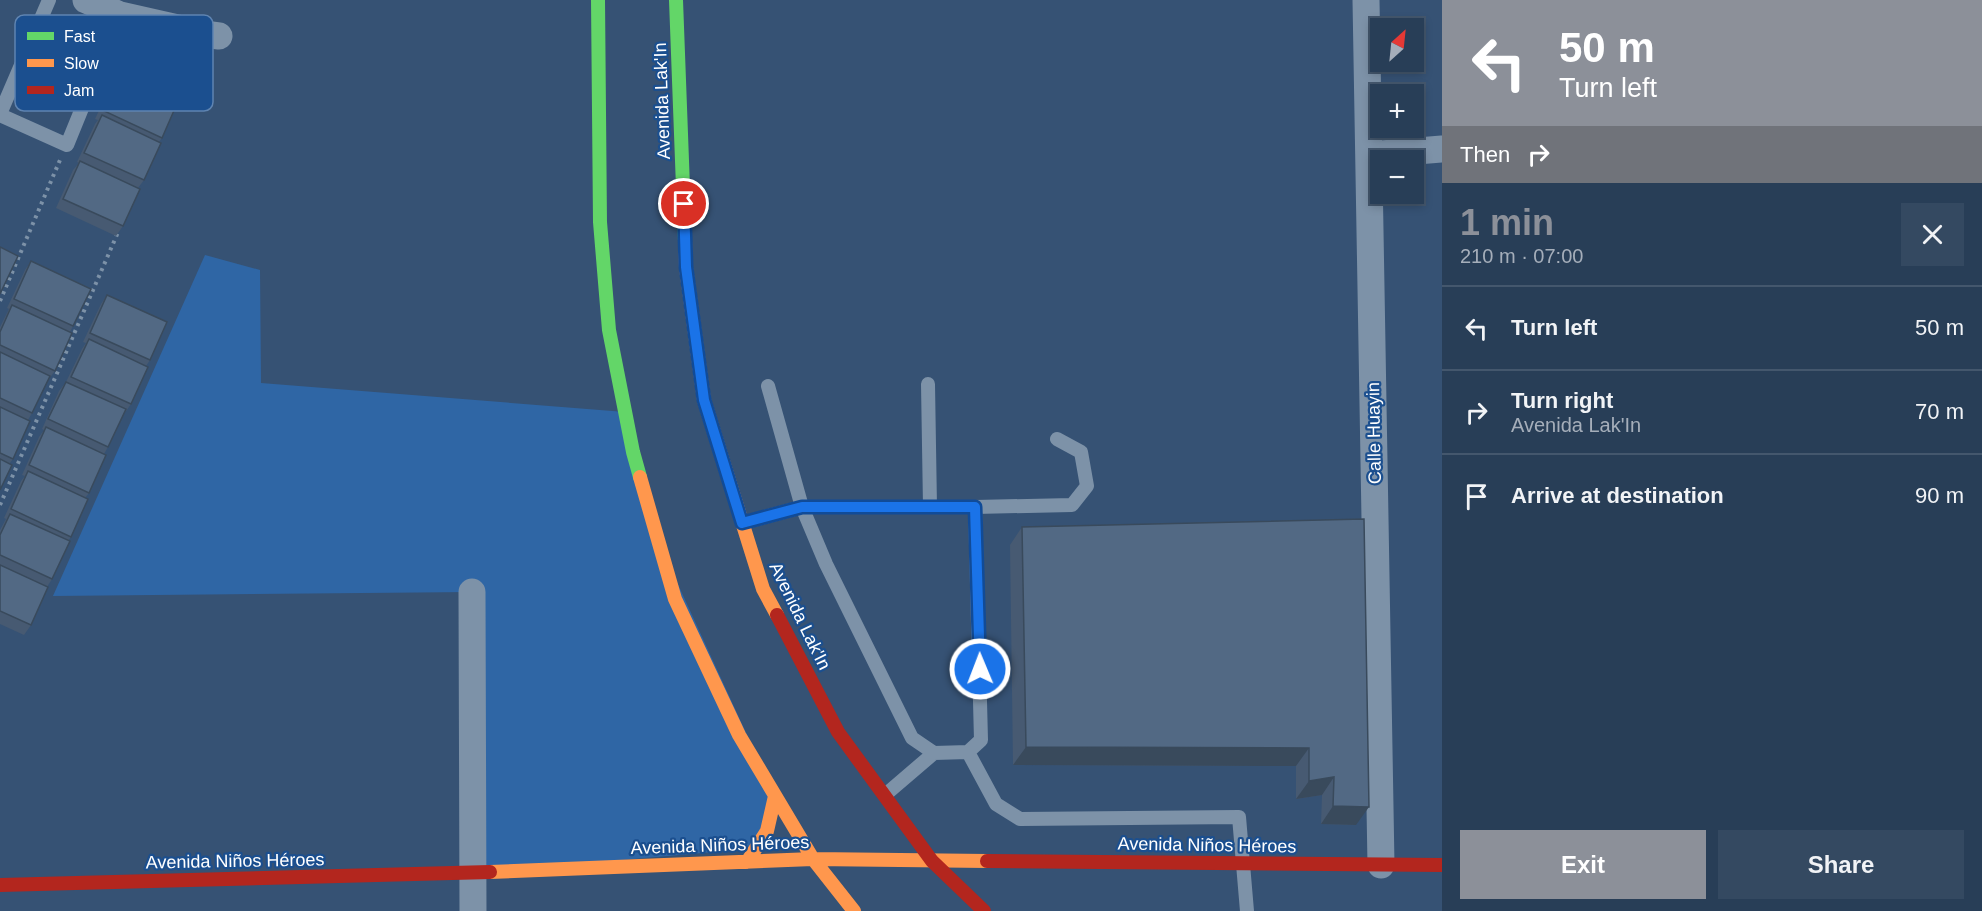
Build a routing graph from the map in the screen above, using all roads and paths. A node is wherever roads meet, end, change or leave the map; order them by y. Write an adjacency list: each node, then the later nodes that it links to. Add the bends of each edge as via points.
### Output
1 (49, 0): 6 (lane)
2 (86, 0): 7 (street)
3 (598, 0): 28 (main road, via 600,222 609,330 633,452 675,598 739,735)
4 (676, 0): 23 (main road, Avenida Lak'In, via 688,279 704,400)
5 (1366, 0): 13 (street, Calle Huayin)
6 (43, 15)
7 (120, 15)
8 (15, 79): 10 (lane)
9 (81, 111): 11 (lane)
10 (0, 114): 11 (lane)
11 (67, 145): 15 (path)
12 (1442, 150): 13 (street)
13 (1369, 154): 33 (street, Calle Huayin)
14 (123, 220): 19 (path)
15 (0, 301)
16 (928, 384): 21 (lane)
17 (768, 386): 20 (lane)
18 (1057, 439): 22 (lane, via 1082,452 1087,486 1072,505)
19 (0, 505)
20 (802, 507): 21 (lane); 23 (lane); 26 (lane, via 912,738)
21 (930, 507): 22 (lane)
22 (975, 507): 25 (lane, via 981,740)
23 (742, 523): 27 (main road, Avenida Lak'In, via 763,589 838,732)
24 (472, 592): 35 (street)
25 (968, 752): 26 (lane); 32 (lane, via 996,804 1020,819 1239,817)
26 (934, 753): 27 (lane)
27 (885, 795): 30 (main road, Avenida Lak'In)
28 (775, 796): 29 (main road); 31 (main road, via 765,838)
29 (813, 859): 30 (main road, Avenida Niños Héroes); 31 (main road, Avenida Niños Héroes); 38 (main road)
30 (932, 861): 32 (main road, Avenida Niños Héroes); 39 (main road, Avenida Lak'In)
31 (747, 862): 35 (main road, Avenida Niños Héroes)
32 (1244, 864): 33 (main road, Avenida Niños Héroes); 40 (lane)
33 (1381, 865): 34 (main road, Avenida Niños Héroes)
34 (1442, 865)
35 (473, 873): 36 (main road, Avenida Niños Héroes); 37 (street)
36 (0, 885)
37 (472, 911)
38 (854, 911)
39 (984, 911)
40 (1246, 911)

